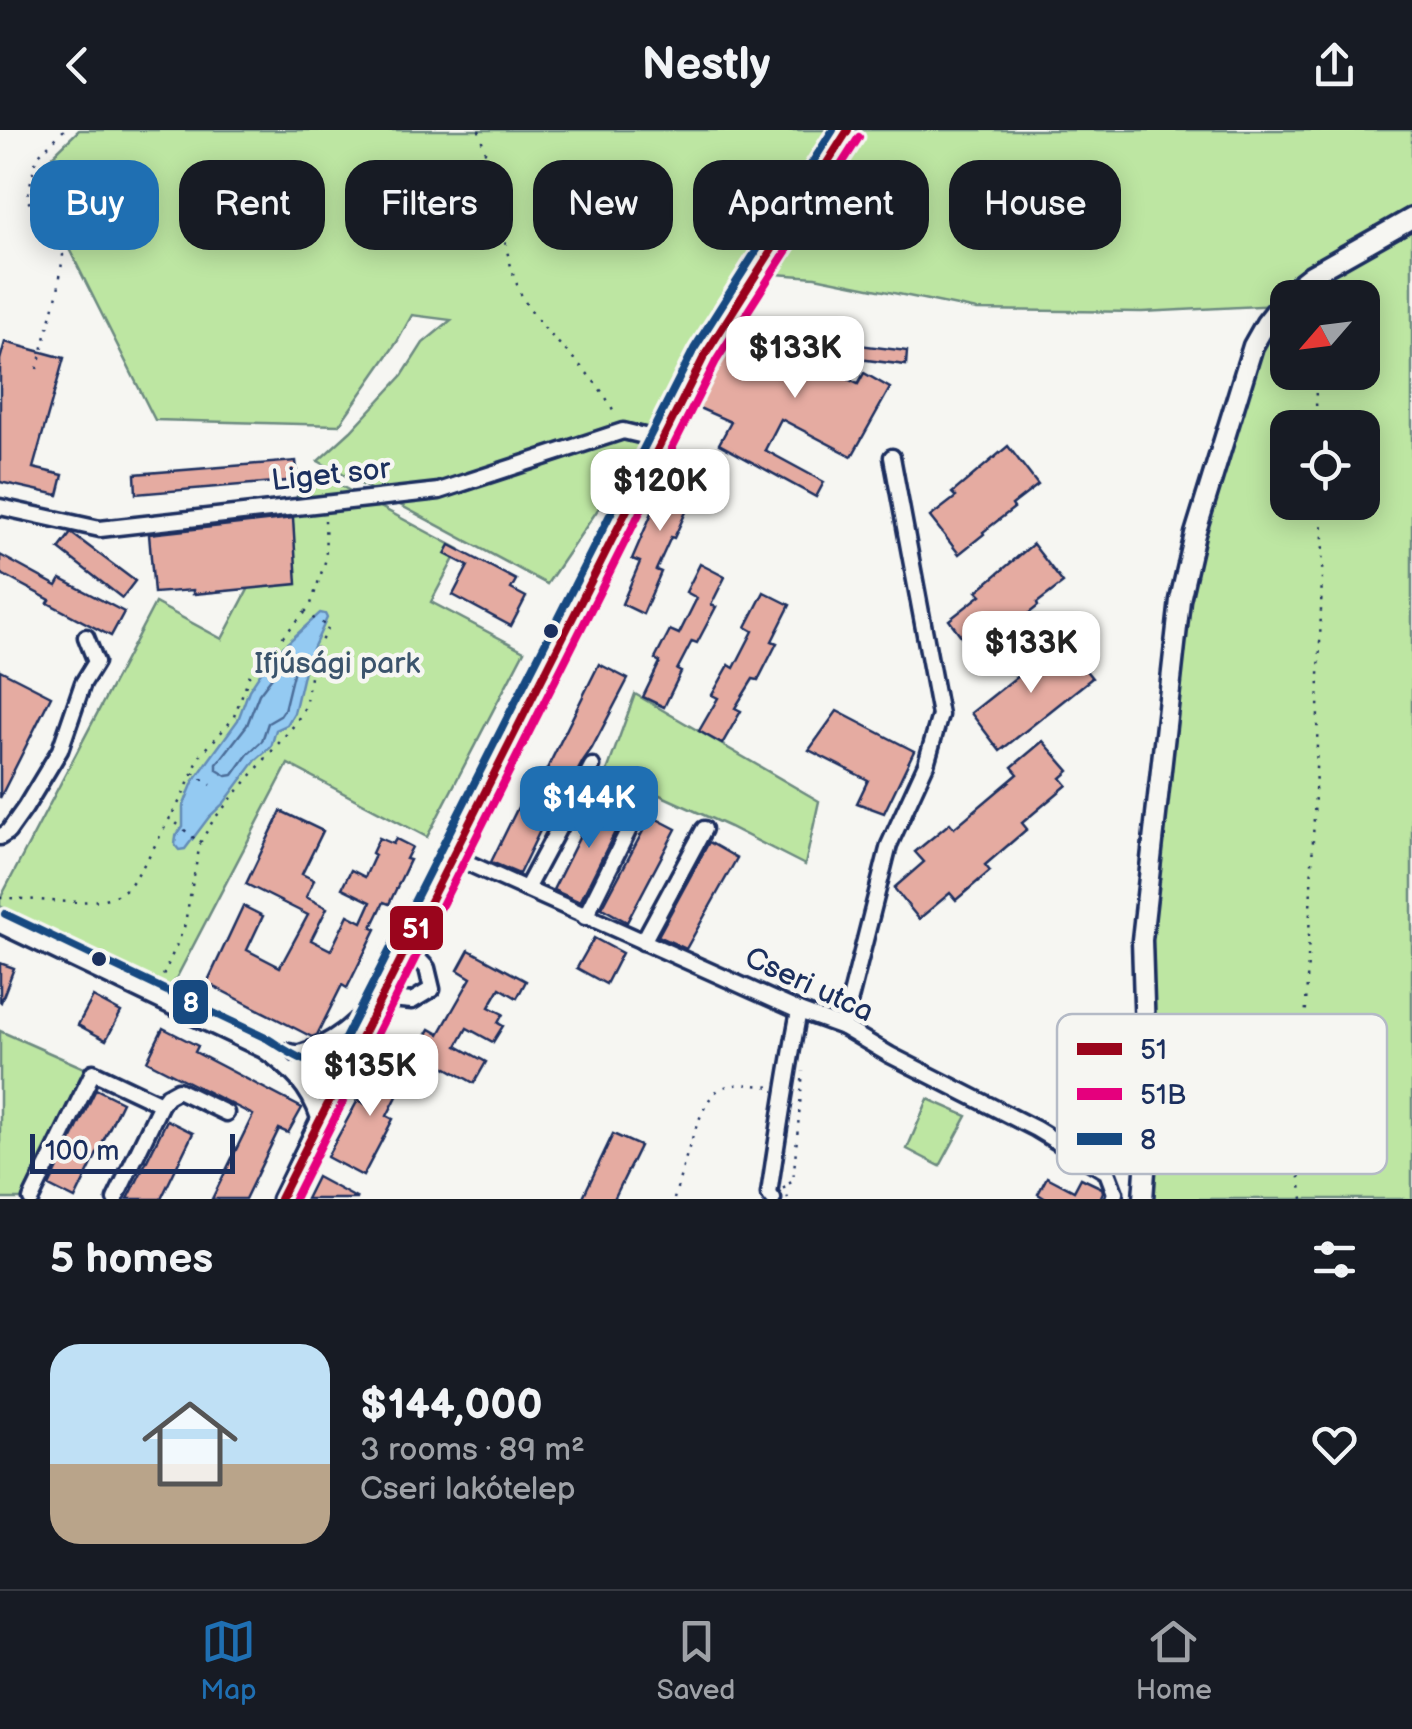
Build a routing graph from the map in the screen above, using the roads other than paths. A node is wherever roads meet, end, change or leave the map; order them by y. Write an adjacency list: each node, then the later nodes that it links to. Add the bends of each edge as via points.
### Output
1 (848, 130): 3 (street, via 705,356)
2 (1412, 218): 19 (main road, via 1293,288 1252,346 1180,600 1142,940)
3 (661, 440): 5 (street, Liget sor, via 623,431 439,491 100,529); 11 (street)
4 (892, 458): 20 (street, via 940,715 889,845)
5 (0, 507)
6 (86, 638): 10 (street, via 96,662 60,750)
7 (592, 766): 12 (street)
8 (644, 799): 13 (street)
9 (704, 830): 15 (street)
10 (0, 837)
11 (452, 856): 12 (street, Cseri utca); 16 (street)
12 (526, 889): 13 (street, Cseri utca)
13 (585, 917): 15 (street, Cseri utca)
14 (0, 925): 21 (street)
15 (644, 942): 18 (street, Cseri utca)
16 (406, 946): 17 (street); 17 (street, via 427,968 432,989 412,1002)
17 (379, 998): 22 (street, via 338,1036); 24 (street)
18 (799, 1011): 20 (street, Cseri utca); 34 (street)
19 (1144, 1014)
20 (843, 1027): 28 (street, Cseri utca)
21 (264, 1050): 22 (street); 23 (street)
22 (300, 1053): 24 (street, via 324,1065)
23 (290, 1069): 24 (street); 27 (street)
24 (335, 1080): 27 (street)
25 (161, 1104): 26 (street, via 178,1090); 31 (street, via 92,1072); 32 (street)
26 (226, 1113)
27 (319, 1118): 33 (street)
28 (1057, 1142)
29 (1108, 1174): 35 (street, Cseri utca)
30 (1145, 1174): 36 (main road)
31 (31, 1199)
32 (116, 1199)
33 (280, 1199)
34 (773, 1199)
35 (1113, 1199)
36 (1143, 1199)

